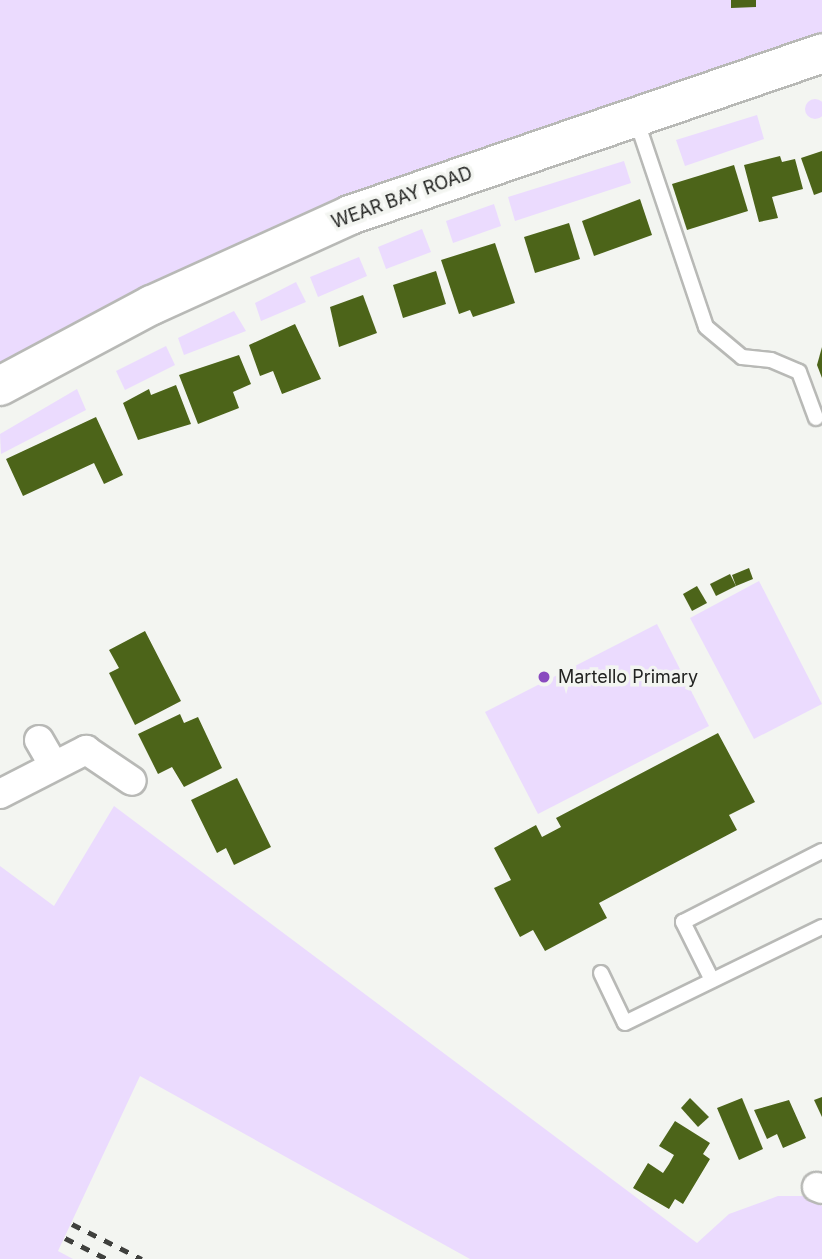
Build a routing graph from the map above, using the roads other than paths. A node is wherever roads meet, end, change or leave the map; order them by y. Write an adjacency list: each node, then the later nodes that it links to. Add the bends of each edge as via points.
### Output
1 (822, 53): 2 (street, WEAR BAY ROAD)
2 (635, 114): 3 (street, WEAR BAY ROAD, via 350,215 165,299); 4 (lane, via 706,327 742,357 771,360 799,372)
3 (0, 386)
4 (817, 418)
5 (38, 740): 6 (street)
6 (53, 764): 7 (street, via 86,750); 8 (street)
7 (132, 781)
8 (0, 794)
9 (822, 851): 12 (lane, via 682,922)
10 (822, 927): 12 (lane)
11 (601, 973): 12 (lane, via 625,1023)
12 (712, 980)

